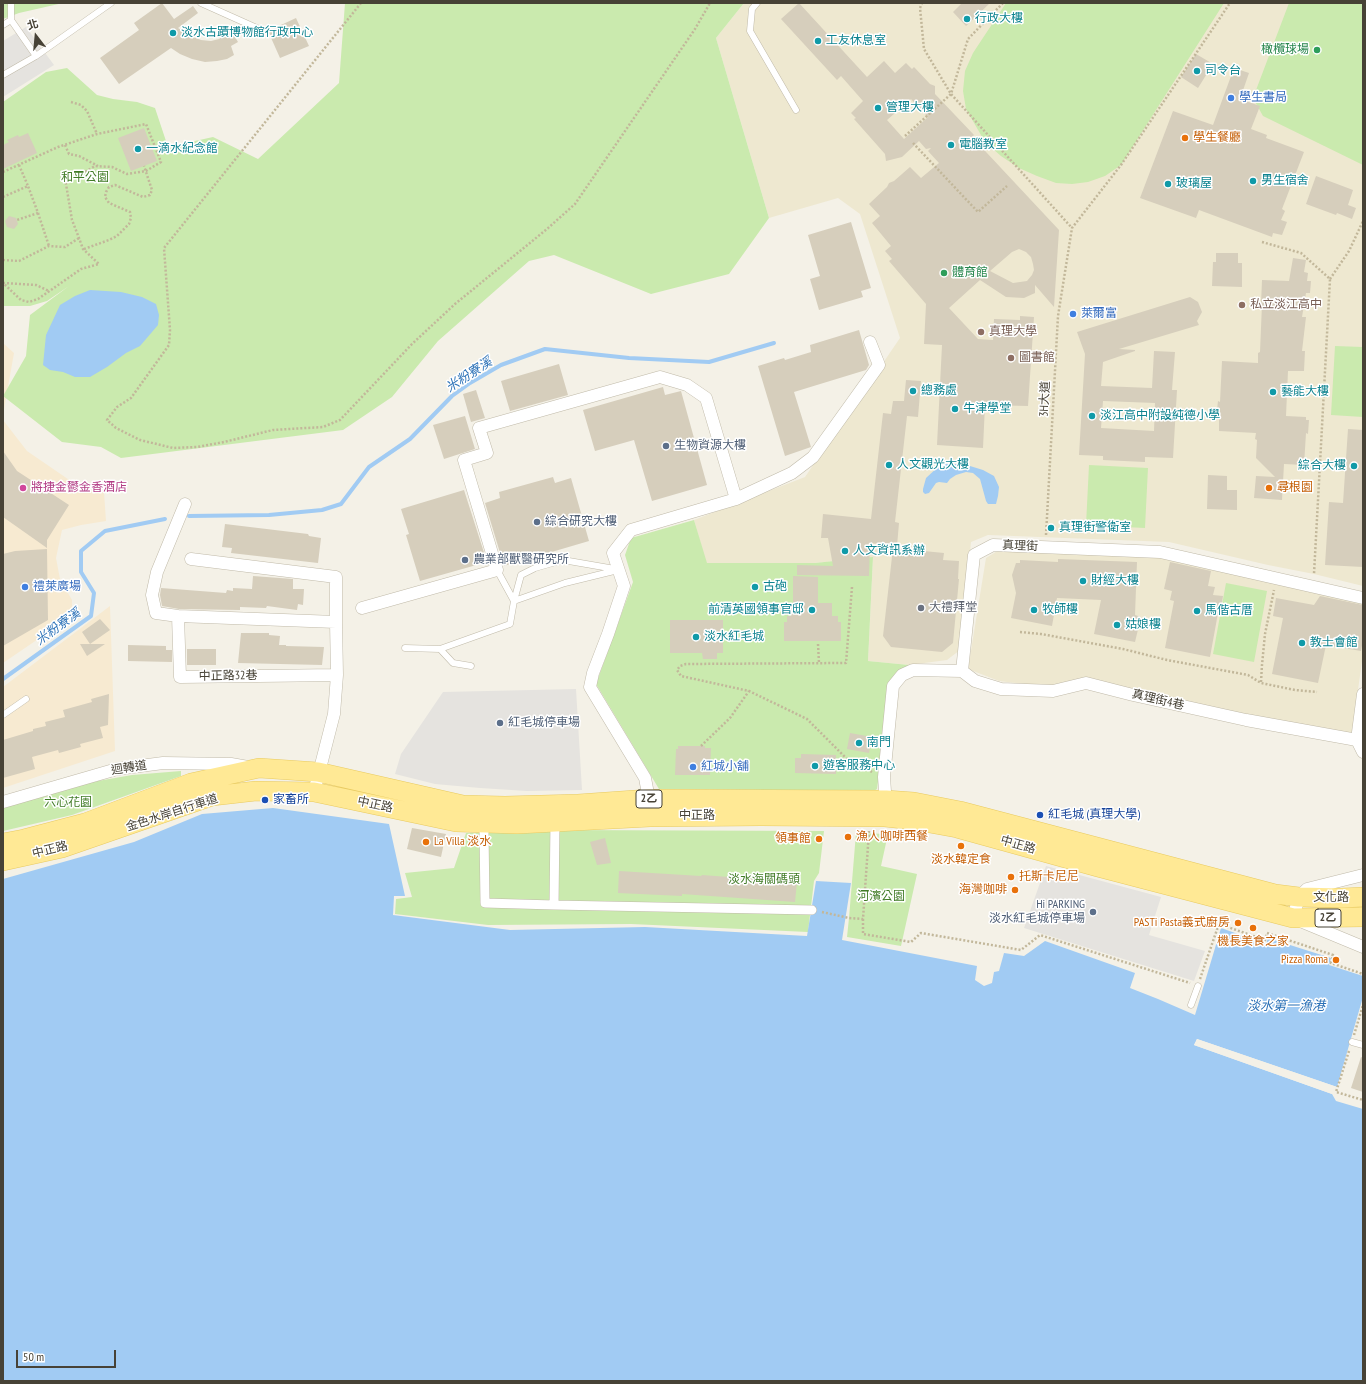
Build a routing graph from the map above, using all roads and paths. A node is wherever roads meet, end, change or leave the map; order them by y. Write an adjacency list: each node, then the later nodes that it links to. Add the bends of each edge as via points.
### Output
1 (10, 3): 10 (lane)
2 (111, 3): 13 (lane)
3 (202, 3): 12 (lane)
4 (361, 3): 5 (path, via 164,248 169,345 131,398 117,407 107,420 116,428 140,440 172,448 197,447 273,430 323,427 340,420 412,344 455,304 575,204 695,29)
5 (710, 3)
6 (757, 3): 17 (lane, via 752,9 750,31)
7 (922, 3): 15 (path, via 920,8 924,49)
8 (1003, 3): 15 (path, via 968,39)
9 (1230, 3): 33 (path, via 1121,164)
10 (11, 20): 11 (lane); 13 (lane)
11 (3, 25)
12 (259, 29)
13 (36, 56): 14 (lane)
14 (3, 76)
15 (951, 94): 19 (path); 33 (path)
16 (71, 102): 18 (path, via 81,105 87,112)
17 (796, 110)
18 (97, 134): 21 (path); 25 (path, via 146,124 161,162)
19 (905, 136)
20 (912, 143): 28 (path, via 978,212)
21 (65, 145): 22 (path); 23 (path, via 69,154)
22 (19, 165): 26 (path); 27 (path)
23 (100, 166): 25 (path, via 112,167 127,174); 34 (path, via 65,178 72,220)
24 (144, 166): 25 (path)
25 (146, 170): 37 (path, via 152,190 148,196 143,197 115,185 109,187 106,192 105,197 109,203 130,212 129,224 117,236)
26 (3, 172)
27 (28, 186): 29 (path); 30 (path)
28 (1007, 186)
29 (3, 197)
30 (38, 213): 31 (path); 36 (path)
31 (17, 220)
32 (1363, 221): 39 (path, via 1349,251)
33 (1072, 228): 45 (path, 3H大道, via 1058,316)
34 (79, 238): 36 (path, via 65,247); 37 (path)
35 (1262, 242): 39 (path, via 1301,253)
36 (49, 246): 38 (path, via 19,261)
37 (84, 249): 41 (path, via 99,264 81,269)
38 (3, 260)
39 (1330, 279): 49 (path)
40 (3, 283): 41 (path, via 36,285); 41 (path, via 21,300 29,302 38,300)
41 (50, 292)
42 (870, 342): 43 (street, via 879,365 813,457 792,472)
43 (736, 499): 47 (street, via 706,398 686,385 660,377 479,428 487,453 464,460); 48 (street, via 631,530 613,553)
44 (185, 504): 55 (street, via 157,572 152,595 156,613)
45 (1045, 547): 52 (street, 真理街, via 1160,552); 63 (street, 真理街, via 993,545 974,555)
46 (191, 558): 56 (street, via 336,577)
47 (497, 570): 53 (lane); 54 (street)
48 (618, 570): 53 (lane, via 565,583); 53 (lane, via 563,560 535,568 521,575); 78 (street, via 624,586 592,673 590,687 645,778)
49 (1314, 574)
50 (852, 587): 61 (path, via 846,663)
51 (1275, 588): 65 (path, via 1265,634)
52 (1363, 598)
53 (514, 601): 60 (lane, via 510,624)
54 (362, 608)
55 (178, 616): 56 (street); 64 (street, 中正路32巷, via 180,677)
56 (336, 622): 64 (street)
57 (1020, 632): 65 (path, via 1123,649 1166,660 1248,675)
58 (818, 644): 61 (path)
59 (405, 648): 60 (lane)
60 (440, 649): 62 (lane, via 453,663)
61 (819, 663): 66 (path, via 686,664 677,670 681,676)
62 (471, 666)
63 (962, 671): 71 (street, 真理街4巷, via 975,680 1001,690 1053,691 1086,683 1246,720); 76 (street, via 913,670 902,675 893,686)
64 (337, 675): 75 (street, via 334,714)
65 (1261, 683): 67 (path)
66 (750, 691): 72 (path, via 730,718); 76 (path, via 807,720 847,759)
67 (1317, 692)
68 (1363, 694): 71 (street)
69 (26, 699): 70 (lane)
70 (3, 715)
71 (1357, 740): 73 (street)
72 (701, 746)
73 (1363, 752)
74 (259, 768): 75 (main road, 中正路 / 2乙); 79 (street, 迴轉道, via 231,764 163,763 117,769); 84 (main road, 中正路 / 2乙, via 191,783 85,823)
75 (318, 772): 77 (street); 78 (main road, 中正路 / 2乙, via 463,805 578,804)
76 (884, 777): 80 (street)
77 (314, 792): 81 (main road, 中正路 / 2乙, via 456,822); 85 (main road, 中正路 / 2乙, via 256,791 212,796 62,848)
78 (649, 799): 80 (main road, 中正路 / 2乙)
79 (3, 802)
80 (886, 809): 81 (main road, 中正路 / 2乙); 88 (main road, 中正路 / 2乙, via 914,802 960,811 1275,894); 90 (main road, 中正路 / 2乙, via 913,820 957,828)
81 (556, 822): 89 (street)
82 (869, 829): 94 (path)
83 (484, 832): 89 (street, via 485,902)
84 (3, 843)
85 (3, 860)
86 (1363, 875): 88 (street, via 1307,889)
87 (1363, 897): 88 (main road, 文化路 / 2乙)
88 (1299, 898): 93 (street)
89 (554, 905): 91 (street)
90 (1225, 906): 93 (main road, 中正路 / 2乙); 95 (path)
91 (812, 910): 94 (path)
92 (1363, 917): 93 (main road, 文化路 / 2乙)
93 (1293, 918): 96 (street, 中正路)
94 (863, 919): 98 (path, via 863,934 911,942 921,933 1021,950 1040,935)
95 (1219, 924): 97 (path, via 1265,940 1268,933 1334,954 1331,963); 98 (path)
96 (1363, 947)
97 (1363, 974)
98 (1198, 986): 99 (lane)
99 (1191, 1004)
100 (1363, 1005): 101 (path)
101 (1352, 1042): 102 (lane); 103 (path, via 1336,1092)
102 (1363, 1045)
103 (1363, 1100)

